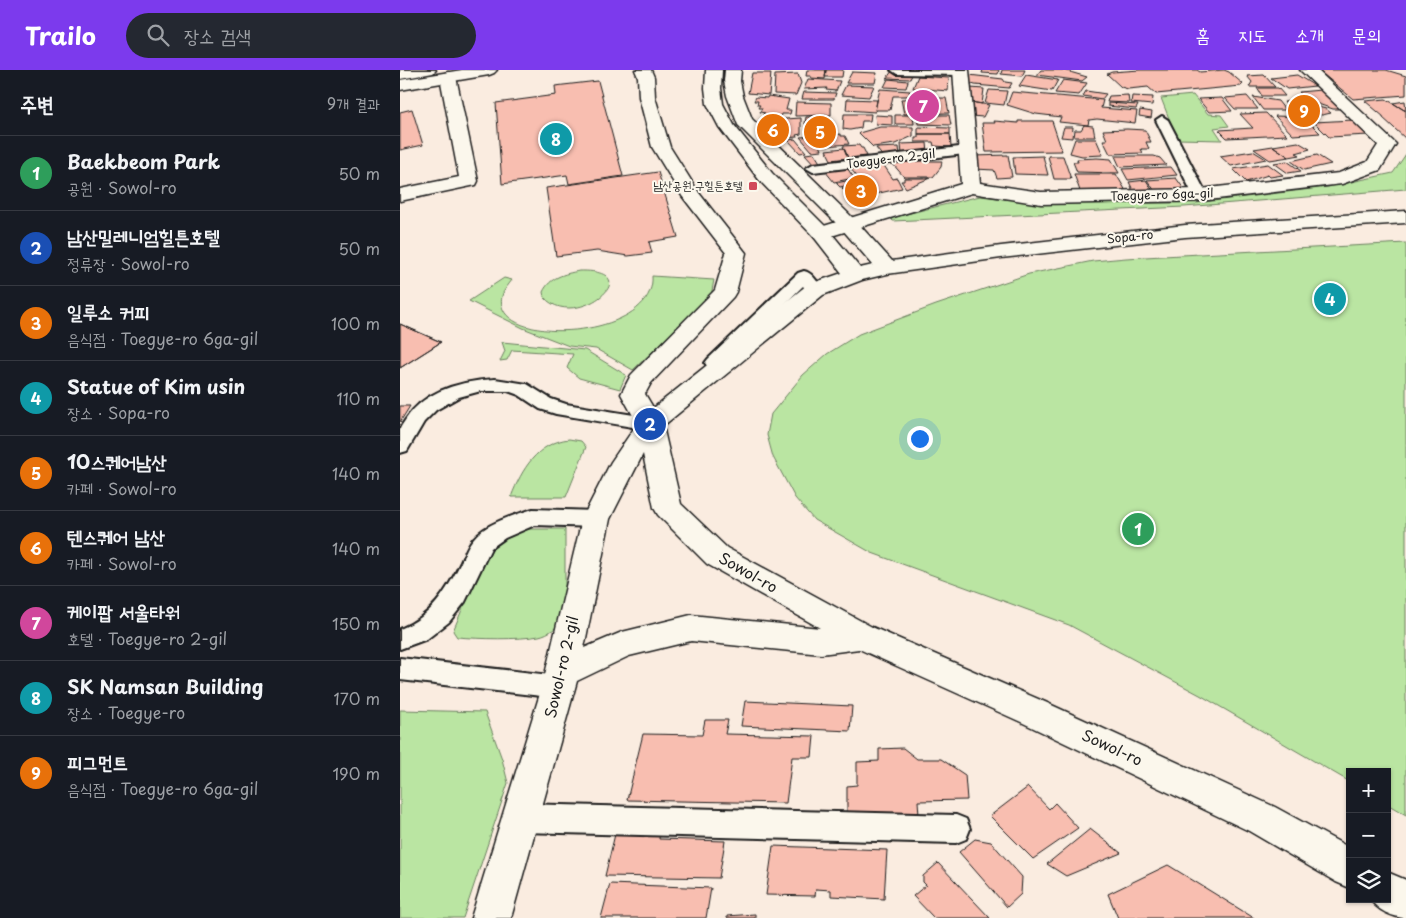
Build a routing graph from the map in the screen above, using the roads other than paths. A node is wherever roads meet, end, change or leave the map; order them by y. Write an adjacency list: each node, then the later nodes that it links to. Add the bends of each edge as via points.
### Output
1 (428, 70): 9 (main road)
2 (489, 70): 10 (main road)
3 (643, 70): 23 (main road, Sowol-ro, via 661,146 690,196 736,253 725,292 640,380 633,394)
4 (714, 70): 20 (main road, via 713,88 720,117 766,177)
5 (733, 70): 19 (main road, via 735,96 744,121)
6 (896, 70): 7 (lane)
7 (961, 70): 13 (main road)
8 (1308, 70): 17 (main road, Toegye-ro 6ga-gil, via 1387,144 1374,166 1342,178)
9 (400, 74)
10 (448, 77): 11 (main road); 16 (main road, via 469,181)
11 (400, 85)
12 (1162, 120): 17 (lane)
13 (968, 150): 14 (lane, Toegye-ro 2-gil); 15 (main road)
14 (814, 168)
15 (971, 187): 17 (main road, Toegye-ro 6ga-gil, via 1041,198); 19 (main road, Toegye-ro 6ga-gil)
16 (400, 195)
17 (1200, 195)
18 (1406, 217): 21 (main road, Sopa-ro, via 1185,231)
19 (849, 224): 20 (main road, Toegye-ro 6ga-gil); 21 (main road)
20 (821, 233): 22 (main road)
21 (887, 268): 22 (main road, Sopa-ro)
22 (855, 276): 23 (main road, via 810,283)
23 (650, 424): 24 (lane, via 565,410 540,402 519,388 503,385 468,388 442,398 421,413); 25 (main road, Sowol-ro 2-gil, via 624,462); 26 (main road, Sowol-ro, via 668,508 716,556)
24 (400, 446)
25 (596, 519): 27 (lane, via 533,517 497,532 482,543 457,595 441,615 418,632); 29 (main road, Sowol-ro 2-gil)
26 (860, 636): 29 (main road, via 821,641 691,628 622,645); 32 (main road, Sowol-ro, via 1034,712 1262,819)
27 (400, 639)
28 (400, 669): 29 (lane)
29 (561, 680): 30 (main road, Sowol-ro 2-gil)
30 (521, 818): 31 (lane); 35 (main road, Sowol-ro 2-gil)
31 (956, 829)
32 (1346, 867)
33 (1391, 893): 34 (main road)
34 (1406, 901)
35 (491, 918)

